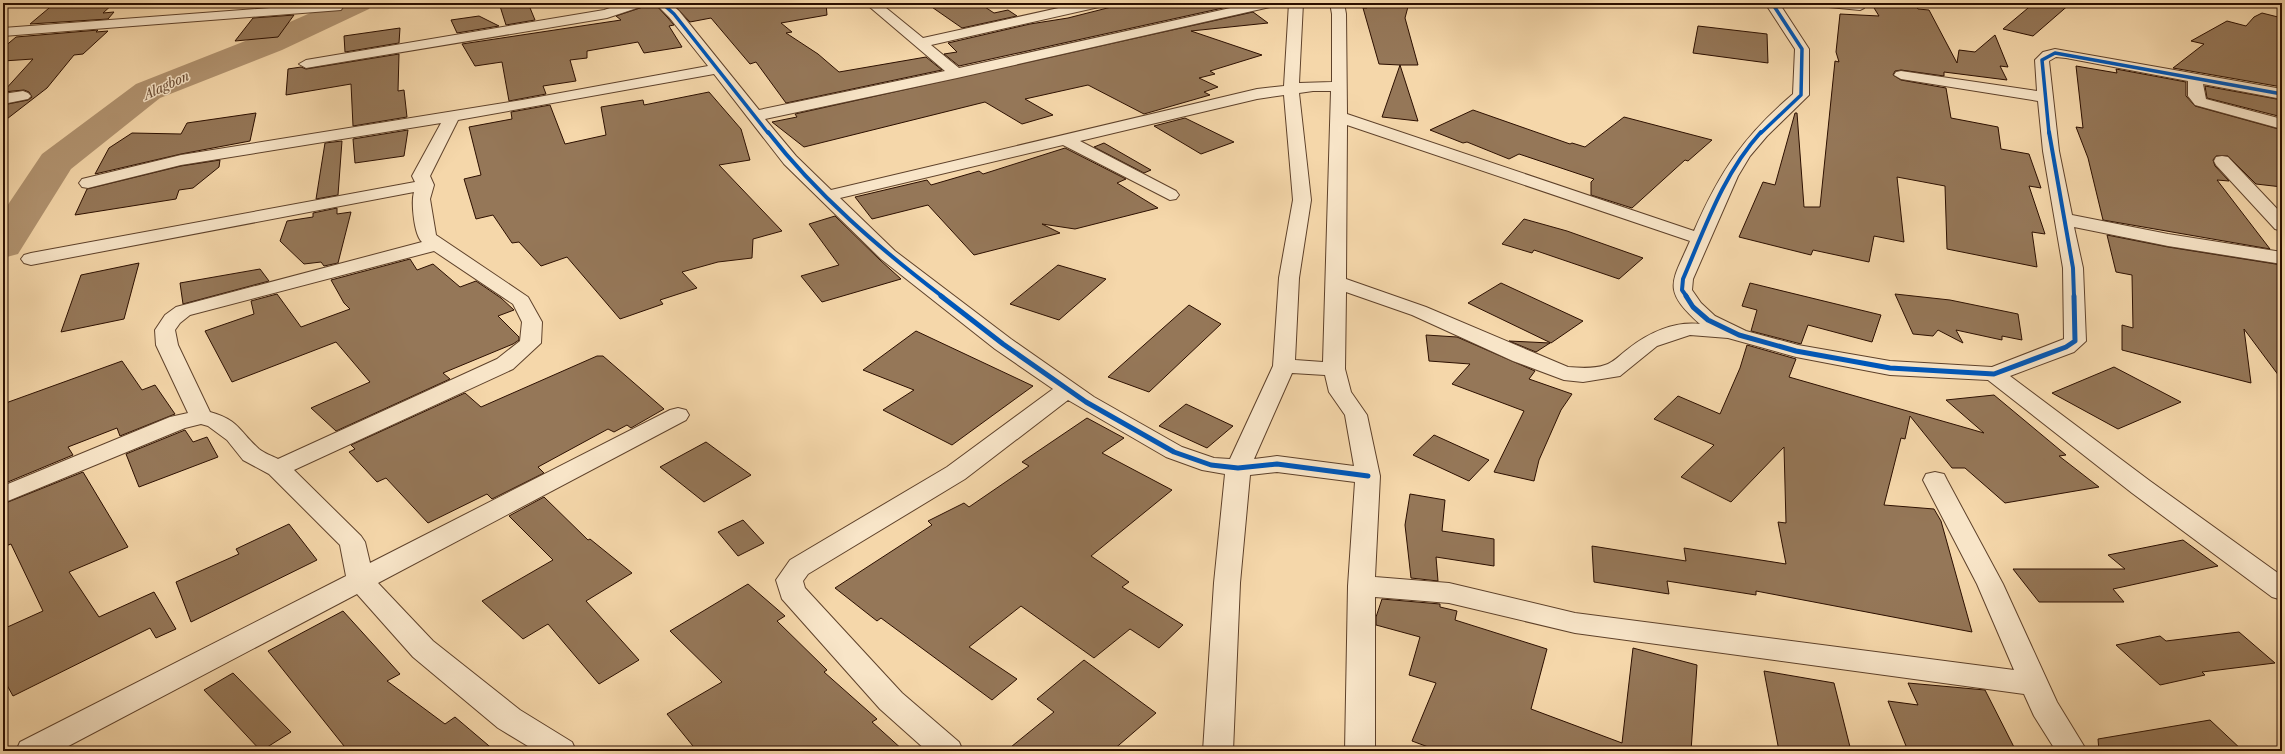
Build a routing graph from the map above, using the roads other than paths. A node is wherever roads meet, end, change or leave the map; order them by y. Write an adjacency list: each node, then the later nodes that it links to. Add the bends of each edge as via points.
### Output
1 (638, 3): 16 (street, via 607,14)
2 (662, 3): 17 (street, via 674,14)
3 (872, 3): 15 (street)
4 (1270, 3): 18 (street)
5 (1296, 3): 22 (street)
6 (1337, 3): 21 (street)
7 (1772, 3): 39 (street, via 1802,49 1802,95 1772,119 1752,142 1729,176)
8 (1808, 3): 13 (lane)
9 (2277, 3): 11 (highway)
10 (1093, 4): 15 (street)
11 (2282, 4)
12 (336, 7): 14 (street)
13 (1860, 8)
14 (3, 32)
15 (920, 43): 18 (street)
16 (306, 64)
17 (717, 68): 27 (street); 28 (street)
18 (957, 74): 28 (street)
19 (1901, 75): 25 (street)
20 (2195, 80): 23 (street); 25 (street, via 2055,53 2042,60); 30 (street, via 2196,96 2200,102)
21 (1339, 87): 22 (street); 29 (street)
22 (1291, 88): 31 (street); 45 (street, via 1302,200 1289,278)
23 (2282, 94)
24 (23, 96): 26 (street)
25 (2045, 97): 37 (street)
26 (3, 99)
27 (452, 116): 33 (street, via 181,160); 34 (street, via 427,168 420,176)
28 (755, 116): 36 (street, via 790,160)
29 (1340, 117): 39 (street); 43 (street)
30 (2282, 124)
31 (1064, 139): 35 (street); 36 (street)
32 (2222, 161): 38 (street)
33 (88, 182)
34 (425, 185): 40 (street, via 421,199 427,237); 42 (street)
35 (1170, 195)
36 (826, 196): 48 (street, via 888,255 1003,344)
37 (2063, 220): 41 (street); 47 (street, via 2073,268 2075,340 2066,347)
38 (2282, 225)
39 (1701, 239): 44 (street, via 1683,279 1682,290 1693,307 1708,320)
40 (437, 244): 50 (street, via 184,311 172,319 165,330 167,345); 51 (street, via 521,301 532,322 530,343 505,364)
41 (2282, 258)
42 (31, 259)
43 (1335, 282): 44 (street, via 1419,312 1564,373 1583,375 1612,371 1650,342 1690,329); 46 (street)
44 (1739, 334): 47 (street, via 1796,351 1890,368)
45 (1284, 366): 46 (street); 52 (street)
46 (1334, 369): 53 (street, via 1340,392 1356,415)
47 (1994, 374): 58 (street, via 2141,487)
48 (1068, 389): 52 (street, via 1174,452 1211,465); 62 (street, via 956,473 799,567 789,580 792,592 890,701)
49 (678, 415): 56 (street)
50 (201, 417): 51 (street, via 216,421 235,435 251,454); 55 (street, via 178,422)
51 (278, 468): 56 (street, via 352,542)
52 (1238, 468): 53 (street, via 1277,464); 63 (street, via 1227,583)
53 (1368, 476): 57 (street)
54 (1935, 480): 59 (street, via 1990,584)
55 (3, 495)
56 (360, 580): 60 (street); 61 (street, via 423,649 509,719)
57 (1361, 586): 59 (street, via 1449,593 1575,623); 64 (street)
58 (2282, 590)
59 (2035, 684): 65 (street)
60 (31, 751)
61 (561, 751)
62 (948, 751)
63 (1218, 751)
64 (1360, 751)
65 (2072, 751)

